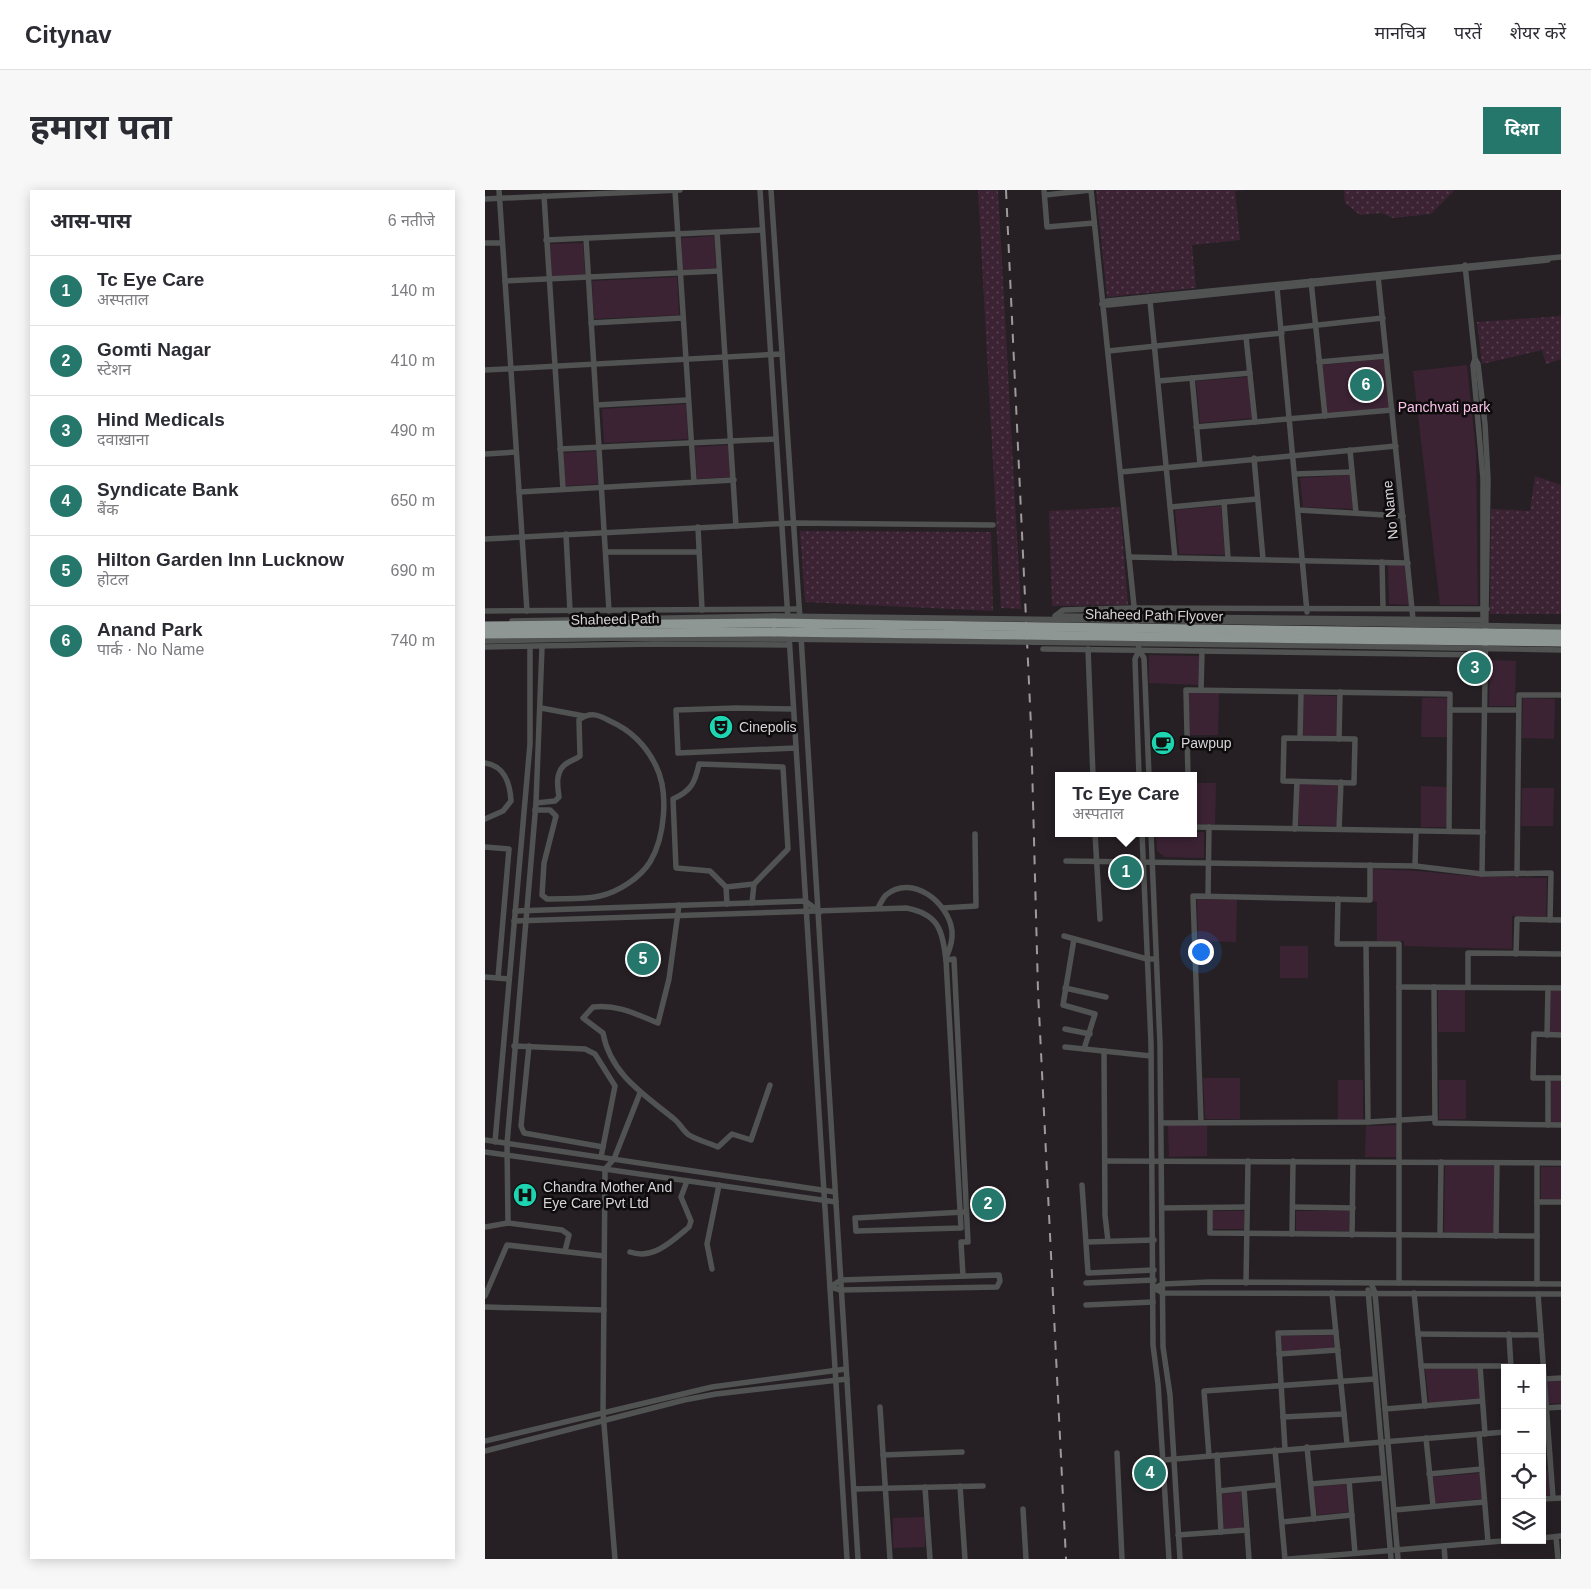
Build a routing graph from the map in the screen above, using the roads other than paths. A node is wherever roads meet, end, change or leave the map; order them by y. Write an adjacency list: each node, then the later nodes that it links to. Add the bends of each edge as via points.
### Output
1 (499, 190): 9 (street)
2 (675, 190): 3 (street); 8 (street); 14 (street)
3 (680, 190)
4 (760, 190): 12 (street)
5 (771, 190): 40 (street)
6 (1091, 190): 7 (street); 11 (street)
7 (1044, 192): 11 (street, via 1047,227)
8 (544, 196): 9 (street); 16 (street)
9 (499, 198): 10 (street); 18 (street)
10 (485, 199)
11 (1094, 223): 30 (street)
12 (762, 230): 13 (street); 39 (street)
13 (717, 233): 14 (street); 21 (street)
14 (677, 234): 15 (street); 22 (street)
15 (586, 238): 16 (street); 24 (street)
16 (546, 240): 25 (street)
17 (485, 243): 18 (street)
18 (503, 243): 26 (street)
19 (1561, 257): 20 (street)
20 (1466, 267): 23 (street); 110 (street, via 1483,478)
21 (719, 271): 22 (street); 42 (street)
22 (680, 273): 24 (street); 31 (street)
23 (1378, 276): 27 (street); 32 (street, No Name)
24 (588, 278): 25 (street); 33 (street)
25 (549, 280): 26 (street); 46 (street)
26 (505, 282): 47 (street)
27 (1311, 283): 28 (street); 30 (street, via 1107,301); 34 (street)
28 (1277, 288): 29 (street); 35 (street)
29 (1150, 301): 30 (street); 37 (street)
30 (1103, 304): 38 (street)
31 (683, 318): 33 (street); 43 (street)
32 (1383, 318): 34 (street); 41 (street, No Name)
33 (591, 323): 45 (street)
34 (1315, 326): 35 (street); 44 (street)
35 (1281, 331): 36 (street); 56 (street)
36 (1246, 337): 37 (street); 49 (street)
37 (1155, 346): 38 (street); 51 (street)
38 (1108, 351): 72 (street)
39 (771, 354): 40 (street); 42 (street); 59 (street)
40 (782, 354): 87 (street)
41 (1386, 356): 44 (street); 54 (street, No Name)
42 (725, 357): 43 (street); 60 (street)
43 (685, 359): 45 (street); 52 (street)
44 (1319, 362): 55 (street)
45 (594, 364): 46 (street); 53 (street)
46 (554, 366): 47 (street); 64 (street)
47 (511, 368): 48 (street); 66 (street)
48 (485, 370)
49 (1250, 373): 50 (street); 57 (street)
50 (1192, 378): 51 (street); 58 (street)
51 (1159, 381): 71 (street)
52 (688, 400): 53 (street); 61 (street)
53 (597, 405): 63 (street)
54 (1392, 410): 55 (street); 62 (street, No Name)
55 (1325, 416): 56 (street)
56 (1290, 419): 57 (street); 68 (street)
57 (1255, 422): 58 (street)
58 (1196, 427): 70 (street)
59 (776, 439): 60 (street); 86 (street)
60 (731, 441): 61 (street); 75 (street)
61 (691, 442): 63 (street); 76 (street)
62 (1396, 446): 65 (street); 85 (street, No Name)
63 (599, 447): 64 (street); 77 (street)
64 (560, 449): 78 (street)
65 (1350, 450): 68 (street); 73 (street)
66 (516, 452): 67 (street); 79 (street)
67 (485, 454)
68 (1293, 454): 69 (street); 74 (street)
69 (1254, 458): 70 (street); 80 (street)
70 (1200, 464): 71 (street)
71 (1167, 467): 72 (street); 82 (street)
72 (1121, 472): 97 (street)
73 (1352, 472): 74 (street); 84 (street)
74 (1295, 474): 83 (street)
75 (734, 480): 76 (street); 89 (street)
76 (695, 482): 77 (street)
77 (602, 487): 78 (street); 91 (street)
78 (563, 489): 79 (street)
79 (519, 492): 93 (street)
80 (1257, 499): 81 (street); 100 (street)
81 (1224, 502): 82 (street); 99 (street)
82 (1171, 507): 98 (street)
83 (1298, 510): 84 (street); 101 (street)
84 (1356, 514): 85 (street)
85 (1403, 516): 103 (street, No Name)
86 (781, 523): 87 (street); 89 (street); 107 (street)
87 (793, 523): 88 (street); 108 (street)
88 (993, 525)
89 (736, 526): 90 (street)
90 (698, 528): 91 (street); 96 (street)
91 (605, 532): 92 (street); 95 (street)
92 (565, 534): 93 (street); 113 (street)
93 (522, 537): 94 (street); 112 (street)
94 (485, 539)
95 (606, 552): 96 (street); 114 (street)
96 (699, 552): 111 (street)
97 (1129, 557): 98 (street); 104 (street)
98 (1175, 558): 99 (street)
99 (1228, 558): 100 (street)
100 (1263, 559): 101 (street)
101 (1303, 559): 102 (street); 109 (street)
102 (1382, 562): 103 (street); 105 (street)
103 (1408, 563): 106 (street, No Name)
104 (1134, 608): 109 (street); 116 (street, via 1063,610); 117 (street)
105 (1383, 608): 106 (street); 109 (street)
106 (1413, 608): 110 (street); 119 (street, No Name)
107 (787, 609): 108 (street); 111 (street); 131 (street)
108 (799, 609): 152 (street)
109 (1307, 609): 118 (street)
110 (1485, 609): 121 (street)
111 (702, 610): 114 (street)
112 (527, 611): 113 (street); 115 (street)
113 (570, 611): 114 (street)
114 (609, 611)
115 (485, 612)
116 (1055, 616): 117 (street); 136 (street)
117 (1135, 616): 118 (street); 138 (street)
118 (1306, 617): 119 (street)
119 (1413, 619): 121 (street)
120 (485, 622): 122 (street)
121 (1483, 623): 125 (street, bridge); 126 (street); 141 (street)
122 (511, 624): 123 (highway, Shaheed Path); 124 (highway, Shaheed Path); 125 (street)
123 (485, 626)
124 (746, 627): 125 (highway, Shaheed Path Flyover); 125 (highway); 127 (highway, Shaheed Path)
125 (774, 627): 128 (highway, Shaheed Path Flyover, bridge); 129 (street, via 620,638); 130 (highway, Shaheed Path Flyover, bridge); 141 (street, bridge)
126 (1561, 627)
127 (485, 634)
128 (1561, 634)
129 (485, 641)
130 (1561, 642)
131 (789, 645): 134 (street); 147 (street)
132 (485, 646): 133 (street)
133 (530, 647): 134 (street); 180 (street, via 530,744)
134 (542, 647): 146 (street)
135 (1043, 649): 136 (street)
136 (1055, 649): 137 (street)
137 (1088, 649): 138 (street); 158 (street)
138 (1139, 650): 140 (street); 159 (street, via 1135,659); 160 (street, via 1144,658)
139 (1561, 650): 141 (street)
140 (1202, 651): 141 (street); 142 (street)
141 (1485, 652): 149 (street)
142 (1201, 690): 143 (street); 161 (street, via 1186,690)
143 (1301, 692): 144 (street); 154 (street)
144 (1340, 692): 148 (street, via 1450,694); 155 (street)
145 (1561, 695): 150 (street, via 1519,695)
146 (541, 708): 151 (street); 164 (street)
147 (793, 709): 153 (street); 156 (street, via 676,710 678,753)
148 (1450, 710): 149 (street); 172 (street)
149 (1485, 710): 150 (street); 173 (street)
150 (1518, 710): 189 (street)
151 (585, 716): 164 (street, via 579,720 580,756 567,762 557,778 559,797 555,801); 165 (street, via 594,714 627,729 656,766 663,808 659,839 649,863 624,887 602,896 547,899 542,895 542,880 556,816 550,810)
152 (807, 724): 153 (street); 203 (street)
153 (794, 725): 156 (street)
154 (1300, 738): 155 (street); 162 (street, via 1284,738 1283,781)
155 (1339, 739): 163 (street, via 1355,739 1354,782)
156 (796, 748): 194 (street)
157 (485, 763): 166 (street, via 500,769 507,778 511,801 503,811)
158 (1093, 772)
159 (1139, 772)
160 (1149, 772)
161 (1188, 772)
162 (1297, 782): 163 (street); 169 (street)
163 (1341, 782): 170 (street)
164 (536, 803): 165 (street)
165 (535, 810): 201 (street)
166 (485, 819)
167 (1197, 827): 168 (street)
168 (1209, 828): 169 (street); 185 (street)
169 (1295, 829): 170 (street)
170 (1339, 830): 171 (street)
171 (1416, 831): 172 (street); 187 (street)
172 (1449, 831): 173 (street)
173 (1483, 832): 188 (street)
174 (975, 834): 199 (street, via 976,906)
175 (1095, 837): 182 (street)
176 (1142, 837): 184 (street)
177 (1151, 837): 183 (street)
178 (485, 847): 179 (street)
179 (509, 849): 180 (street); 219 (street)
180 (521, 850): 200 (street)
181 (1066, 861): 182 (street)
182 (1097, 861): 184 (street); 205 (street)
183 (1152, 861): 184 (street); 185 (street); 216 (street)
184 (1143, 862): 215 (street)
185 (1208, 862): 186 (street); 192 (street)
186 (1370, 865): 187 (street); 193 (street, via 1370,900)
187 (1415, 866): 188 (street)
188 (1482, 874): 189 (street)
189 (1517, 874): 206 (street, via 1551,874)
190 (754, 884): 191 (street); 191 (street, via 788,849 783,767 699,764 695,783 686,793 673,799 676,868 710,871); 195 (street)
191 (725, 888): 196 (street)
192 (1208, 896): 193 (street); 244 (street, via 1193,896)
193 (1338, 899): 212 (street, via 1337,944)
194 (805, 901): 195 (street); 202 (street); 203 (street)
195 (752, 903): 196 (street)
196 (727, 904): 197 (street)
197 (679, 905): 201 (street); 204 (street)
198 (878, 908): 199 (street, via 885,896 905,888 929,894); 203 (street); 217 (street, via 922,911 934,920 941,933)
199 (943, 908): 217 (street, via 952,930)
200 (515, 911): 201 (street); 208 (street)
201 (526, 911): 209 (street)
202 (806, 912): 203 (street); 204 (street); 272 (street)
203 (819, 912): 273 (street)
204 (678, 916): 209 (street); 241 (street, via 669,979 658,1023 622,1008 603,1006 593,1007 583,1018 603,1033 615,1065)
205 (1100, 919)
206 (1550, 920): 207 (street); 213 (street, via 1517,919)
207 (1561, 920)
208 (514, 921): 209 (street); 220 (street)
209 (525, 921): 232 (street)
210 (1064, 936): 211 (street)
211 (1074, 939): 215 (street); 224 (street)
212 (1366, 944): 221 (street, via 1399,944); 245 (street)
213 (1516, 954): 214 (street); 223 (street, via 1468,953)
214 (1561, 954)
215 (1147, 959): 216 (street); 237 (street)
216 (1156, 959): 246 (street)
217 (946, 960): 283 (street, via 954,959); 283 (street, bridge, via 961,1228 856,1231 855,1218)
218 (485, 977): 219 (street)
219 (497, 978): 220 (street)
220 (509, 980): 250 (street)
221 (1399, 987): 222 (street); 242 (street)
222 (1434, 987): 223 (street); 243 (street)
223 (1468, 987): 225 (street)
224 (1065, 988): 227 (street); 229 (street, via 1063,1005 1095,1014)
225 (1548, 988): 226 (street); 230 (street)
226 (1561, 988)
227 (1106, 997)
228 (1065, 1029): 229 (street)
229 (1090, 1034): 235 (street)
230 (1547, 1035): 231 (street); 238 (street, via 1534,1034 1533,1078)
231 (1561, 1035)
232 (514, 1046): 233 (street); 251 (street)
233 (529, 1046): 252 (street, via 585,1049 595,1054 615,1086); 252 (street, via 521,1126 524,1133)
234 (1065, 1048): 235 (street)
235 (1084, 1049): 236 (street)
236 (1104, 1051): 237 (street); 257 (street)
237 (1151, 1056): 258 (street)
238 (1548, 1078): 239 (street); 247 (street)
239 (1561, 1078)
240 (770, 1085): 241 (street, via 751,1140 732,1134 718,1147 689,1135 675,1119)
241 (640, 1093): 256 (street)
242 (1400, 1118): 243 (street); 245 (street); 263 (street)
243 (1435, 1118): 247 (street, via 1435,1123)
244 (1201, 1122): 245 (street); 246 (street)
245 (1368, 1122)
246 (1161, 1123): 259 (street)
247 (1548, 1125): 248 (street)
248 (1561, 1125)
249 (485, 1140): 250 (street)
250 (495, 1142): 251 (street)
251 (507, 1144): 254 (street); 255 (street)
252 (603, 1147): 255 (street)
253 (485, 1152): 254 (street)
254 (509, 1156): 268 (street); 284 (street)
255 (601, 1157): 256 (street)
256 (614, 1159): 268 (street); 272 (street)
257 (1105, 1161): 258 (street); 293 (street)
258 (1153, 1161): 259 (street); 294 (street)
259 (1162, 1161): 260 (street); 280 (street)
260 (1248, 1161): 261 (street); 278 (street)
261 (1293, 1162): 262 (street); 279 (street)
262 (1353, 1162): 263 (street); 282 (street)
263 (1400, 1162): 264 (street); 289 (street)
264 (1441, 1162): 265 (street); 290 (street)
265 (1497, 1163): 266 (street); 291 (street)
266 (1537, 1163): 267 (street); 276 (street)
267 (1561, 1163)
268 (605, 1169): 269 (street); 298 (street)
269 (687, 1181): 270 (street); 297 (street, via 681,1197 691,1221 689,1227 654,1252 643,1256)
270 (719, 1185): 274 (street); 299 (street, via 707,1244)
271 (1082, 1185): 295 (street)
272 (824, 1189): 273 (street); 274 (street)
273 (835, 1192): 275 (street)
274 (824, 1200): 275 (street); 311 (street)
275 (836, 1202): 302 (street)
276 (1537, 1202): 277 (street); 292 (street)
277 (1561, 1202)
278 (1247, 1207): 281 (street); 286 (street)
279 (1293, 1207): 282 (street); 287 (street)
280 (1162, 1208): 281 (street); 308 (street)
281 (1210, 1208): 286 (street, via 1211,1233)
282 (1353, 1208): 288 (street)
283 (967, 1212): 301 (street, via 969,1242 961,1242)
284 (508, 1223): 285 (street); 296 (street, via 562,1230 569,1235)
285 (485, 1228)
286 (1247, 1233): 287 (street); 304 (street)
287 (1292, 1234): 288 (street)
288 (1352, 1234): 289 (street)
289 (1400, 1235): 290 (street); 307 (street)
290 (1439, 1235): 291 (street)
291 (1496, 1236): 292 (street)
292 (1537, 1236): 309 (street)
293 (1108, 1240): 294 (street); 295 (street)
294 (1154, 1240): 300 (street)
295 (1087, 1242): 300 (street, via 1088,1273)
296 (565, 1251): 298 (street); 321 (street, via 507,1245)
297 (630, 1252)
298 (604, 1256): 325 (street)
299 (712, 1269)
300 (1154, 1270): 303 (street)
301 (963, 1276): 302 (street); 313 (street, via 999,1275 1000,1280 997,1287)
302 (841, 1280): 311 (street); 313 (street)
303 (1154, 1280): 305 (street); 312 (street)
304 (1247, 1282): 306 (street); 308 (street)
305 (1086, 1283)
306 (1371, 1283): 307 (street); 316 (street); 317 (street)
307 (1399, 1283): 309 (street)
308 (1163, 1284): 312 (street); 314 (street)
309 (1537, 1284): 310 (street)
310 (1561, 1284)
311 (830, 1287): 313 (street); 338 (street)
312 (1154, 1288): 314 (street); 322 (street)
313 (841, 1290): 337 (street)
314 (1163, 1293): 315 (street); 372 (street, via 1163,1347)
315 (1332, 1293): 316 (street); 326 (street)
316 (1367, 1293): 317 (street); 341 (street)
317 (1375, 1293): 318 (street); 351 (street)
318 (1414, 1293): 319 (street); 327 (street)
319 (1538, 1294): 320 (street); 329 (street)
320 (1561, 1294)
321 (485, 1296)
322 (1153, 1302): 323 (street); 373 (street, via 1153,1345)
323 (1086, 1304)
324 (485, 1307): 325 (street)
325 (604, 1310): 352 (street)
326 (1336, 1332): 330 (street); 331 (street, via 1278,1333)
327 (1418, 1334): 328 (street); 334 (street)
328 (1509, 1334): 329 (street); 332 (street)
329 (1541, 1335): 333 (street)
330 (1338, 1350): 331 (street); 344 (street)
331 (1279, 1354): 345 (street)
332 (1511, 1364)
333 (1544, 1364)
334 (1421, 1366): 335 (street); 347 (street)
335 (1480, 1366): 336 (street); 346 (street)
336 (1501, 1367)
337 (846, 1369): 338 (street); 340 (street)
338 (835, 1370): 343 (street); 352 (street, via 712,1386)
339 (1561, 1378): 342 (street)
340 (847, 1379): 343 (street); 386 (street)
341 (1375, 1379): 344 (street); 361 (street)
342 (1546, 1379)
343 (835, 1380): 355 (street, via 716,1394); 410 (street)
344 (1341, 1382): 345 (street); 353 (street)
345 (1281, 1386): 354 (street); 371 (street, via 1204,1391)
346 (1482, 1401): 347 (street); 357 (street)
347 (1425, 1406): 351 (street)
348 (880, 1407): 369 (street)
349 (1561, 1407): 350 (street)
350 (1546, 1408)
351 (1385, 1409): 361 (street)
352 (603, 1412): 355 (street); 360 (street)
353 (1344, 1414): 354 (street); 362 (street)
354 (1283, 1417): 364 (street)
355 (603, 1421): 366 (street); 409 (street)
356 (1501, 1432): 357 (street)
357 (1482, 1434): 359 (street); 376 (street)
358 (1546, 1435): 374 (street)
359 (1426, 1438): 361 (street); 377 (street)
360 (485, 1441)
361 (1384, 1441): 362 (street); 378 (street); 395 (street)
362 (1347, 1444): 363 (street)
363 (1307, 1448): 364 (street); 380 (street)
364 (1285, 1449): 365 (street)
365 (1275, 1450): 370 (street); 381 (street)
366 (485, 1451)
367 (963, 1452): 369 (street)
368 (1117, 1453): 416 (street)
369 (883, 1455): 385 (street)
370 (1217, 1455): 371 (street); 388 (street)
371 (1209, 1456): 372 (street)
372 (1174, 1459): 373 (street); 401 (street)
373 (1163, 1460): 417 (street)
374 (1551, 1467): 375 (street); 389 (street)
375 (1546, 1468)
376 (1482, 1469): 377 (street); 392 (street)
377 (1429, 1474): 393 (street)
378 (1384, 1478): 379 (street); 406 (street)
379 (1349, 1481): 380 (street); 396 (street)
380 (1311, 1484): 397 (street)
381 (1278, 1485): 387 (street); 398 (street)
382 (960, 1486): 383 (street); 384 (street); 414 (street)
383 (983, 1486)
384 (925, 1487): 385 (street); 413 (street)
385 (885, 1488): 386 (street); 412 (street)
386 (854, 1489): 411 (street)
387 (1244, 1489): 388 (street); 399 (street)
388 (1219, 1491): 400 (street)
389 (1553, 1498): 390 (street); 391 (street)
390 (1561, 1498)
391 (1546, 1499)
392 (1485, 1502): 393 (street); 404 (street)
393 (1433, 1506): 395 (street)
394 (1023, 1509): 415 (street)
395 (1394, 1510): 407 (street)
396 (1352, 1515): 397 (street); 408 (street)
397 (1314, 1519): 398 (street)
398 (1282, 1522): 420 (street)
399 (1247, 1530): 400 (street); 419 (street)
400 (1221, 1532): 401 (street)
401 (1178, 1535): 418 (street)
402 (1558, 1537): 424 (street)
403 (1501, 1541): 404 (street)
404 (1488, 1542): 405 (street)
405 (1444, 1546): 407 (street); 423 (street)
406 (1390, 1550): 407 (street); 408 (street); 421 (street)
407 (1397, 1550): 422 (street)
408 (1355, 1553): 420 (street)
409 (615, 1559)
410 (847, 1559)
411 (858, 1559)
412 (891, 1559)
413 (930, 1559)
414 (965, 1559)
415 (1026, 1559)
416 (1122, 1559)
417 (1169, 1559)
418 (1180, 1559)
419 (1249, 1559)
420 (1287, 1559)
421 (1391, 1559)
422 (1398, 1559)
423 (1445, 1559)
424 (1558, 1559)

